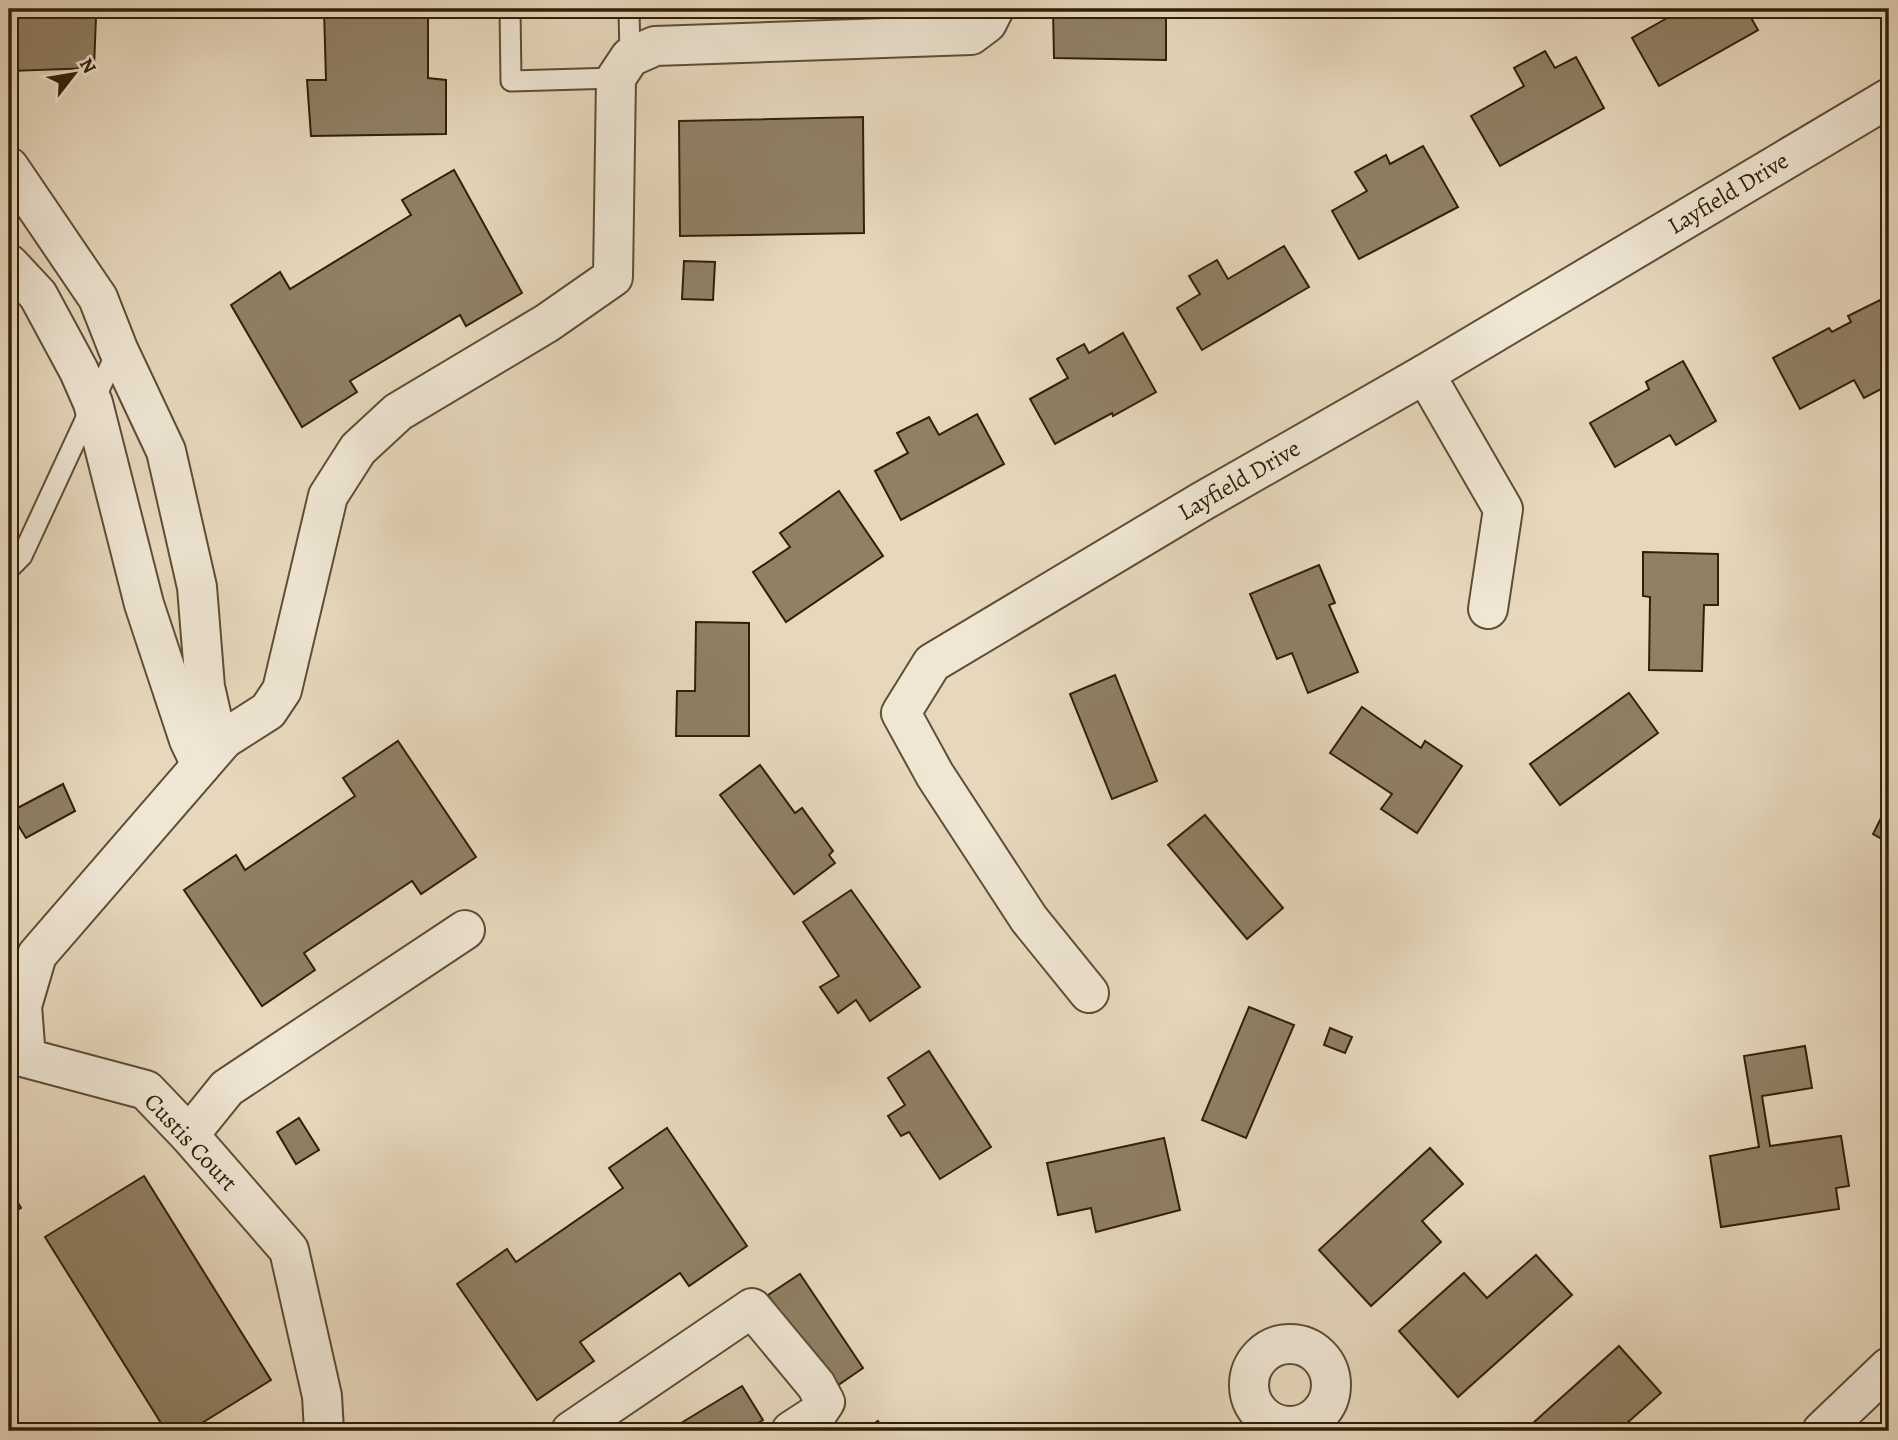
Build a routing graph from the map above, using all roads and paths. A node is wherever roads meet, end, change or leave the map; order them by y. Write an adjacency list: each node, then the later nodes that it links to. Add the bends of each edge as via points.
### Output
1 (510, 9): 4 (lane, via 511,81)
2 (629, 9): 4 (lane)
3 (994, 9): 4 (street, via 987,23 971,35 654,46)
4 (623, 68): 13 (street, Custis Court, via 612,277 547,323 398,412 358,449 328,496 282,690 268,711)
5 (1889, 97): 9 (street, Layfield Drive)
6 (9, 167): 8 (street, via 98,298)
7 (9, 264): 10 (street, via 38,295)
8 (118, 349): 10 (lane); 13 (street, via 166,451 197,587)
9 (1425, 373): 12 (street, via 1503,509); 15 (street, Layfield Drive, via 932,663 901,713 935,775 1029,919)
10 (93, 403): 11 (lane, via 22,556); 13 (street, via 144,604 189,740)
11 (9, 569)
12 (1488, 609)
13 (213, 752): 16 (street, Custis Court, via 37,955 22,1006)
14 (465, 930): 17 (street, via 227,1088)
15 (1089, 993)
16 (17, 1057): 17 (street, Custis Court, via 146,1090)
17 (189, 1135): 19 (street, Custis Court, via 289,1250 322,1396)
18 (1889, 1367): 22 (street)
19 (324, 1431)
20 (570, 1431): 21 (street, via 752,1308 825,1402 817,1415)
21 (791, 1431)
22 (1822, 1431)

